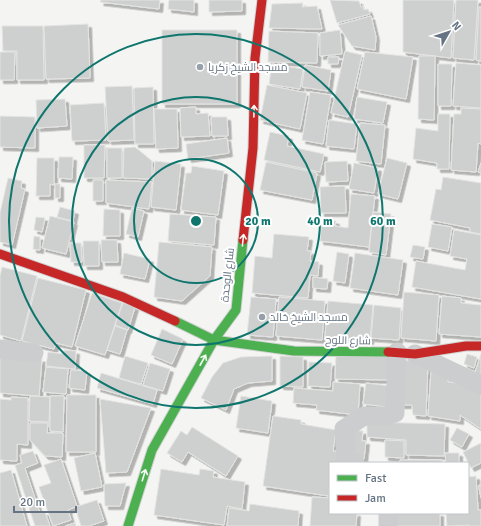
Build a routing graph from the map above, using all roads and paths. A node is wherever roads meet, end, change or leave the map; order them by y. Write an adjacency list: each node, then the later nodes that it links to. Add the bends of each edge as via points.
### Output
1 (262, 0): 3 (main road, شارع الوحدة, one-way to 1, via 236,310 253,148 255,58)
2 (0, 254): 3 (main road, شارع اللوح, via 123,297)
3 (214, 340): 7 (main road, شارع اللوح, via 294,351); 11 (main road, شارع الوحدة, one-way to 3, via 152,450)
4 (481, 346): 7 (main road, شارع اللوح)
5 (0, 349): 6 (street)
6 (34, 353)
7 (406, 353): 8 (street); 9 (street, via 396,412 385,416 364,416 344,430)
8 (481, 385)
9 (346, 462)
10 (388, 514): 12 (street)
11 (128, 526)
12 (388, 526)

